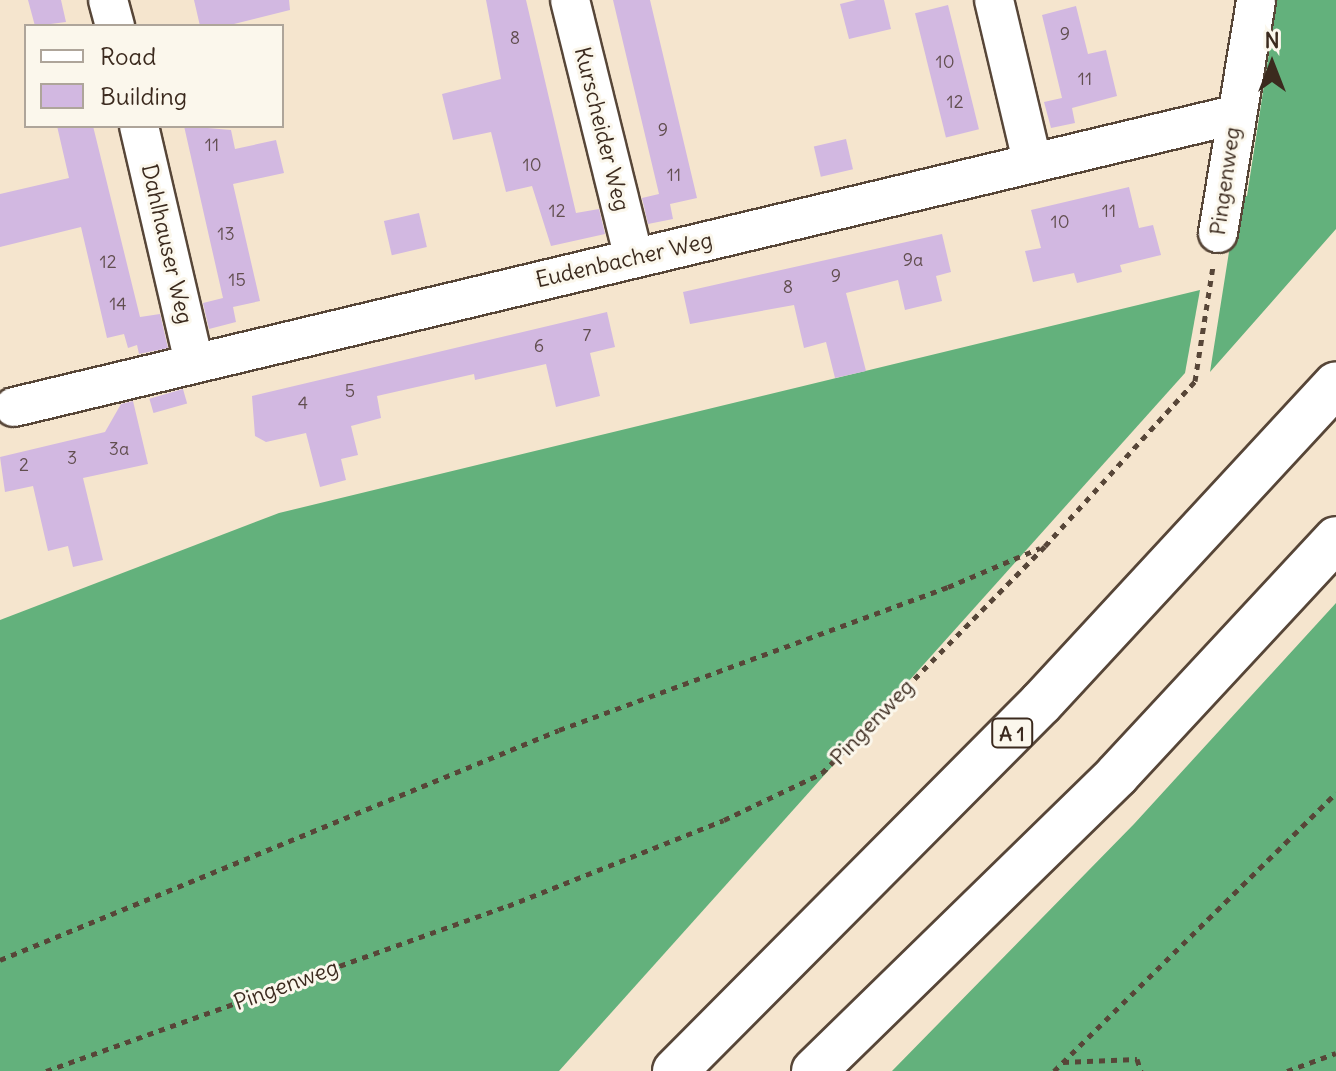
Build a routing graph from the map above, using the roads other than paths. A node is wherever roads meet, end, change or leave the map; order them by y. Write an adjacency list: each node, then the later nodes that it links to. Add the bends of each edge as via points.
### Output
1 (108, 0): 5 (street)
2 (570, 0): 10 (street, Kurscheider Weg)
3 (994, 0): 8 (street)
4 (1256, 0): 6 (street, Pingenweg)
5 (114, 24)
6 (1234, 115): 8 (street, Eudenbacher Weg); 9 (street, Pingenweg)
7 (139, 128): 11 (street, Dahlhauser Weg)
8 (1032, 161): 10 (street, Eudenbacher Weg)
9 (1218, 233)
10 (634, 258): 11 (street, Eudenbacher Weg)
11 (194, 362): 13 (street, Eudenbacher Weg)
12 (1336, 384): 15 (highway, A 1, via 1041,703)
13 (14, 407)
14 (1336, 539): 16 (highway, via 1117,775)
15 (675, 1071)
16 (814, 1071)

